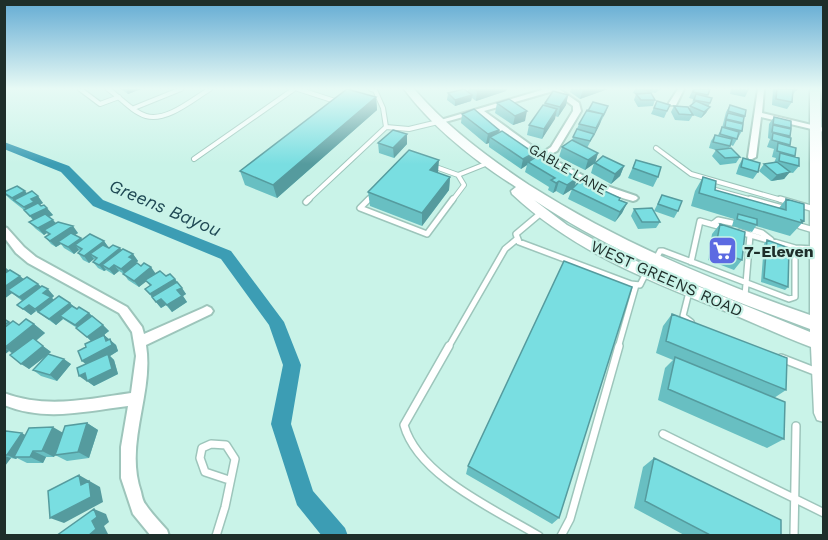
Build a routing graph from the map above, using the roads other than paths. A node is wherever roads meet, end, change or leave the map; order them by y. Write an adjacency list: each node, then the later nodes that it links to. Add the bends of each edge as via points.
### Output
1 (143, 114): 2 (lane)
2 (164, 114)
3 (258, 114): 17 (lane)
4 (384, 114): 13 (lane)
5 (431, 114): 11 (main road, WEST GREENS ROAD)
6 (464, 114): 11 (street)
7 (484, 114): 15 (street, GABLE LANE)
8 (575, 114): 15 (street, via 554,149)
9 (758, 114): 16 (street)
10 (771, 114): 12 (street)
11 (438, 122): 13 (lane, via 409,129); 19 (main road, WEST GREENS ROAD)
12 (819, 126): 29 (main road)
13 (386, 127): 26 (lane)
14 (656, 148): 29 (lane, via 691,174)
15 (542, 156): 24 (street, GABLE LANE, via 602,190)
16 (752, 157)
17 (194, 159)
18 (429, 165): 20 (lane)
19 (492, 166): 20 (lane); 30 (main road, WEST GREENS ROAD); 42 (main road, WEST GREENS ROAD)
20 (458, 175): 22 (lane, via 464,185 427,234 360,208)
21 (704, 186): 23 (lane)
22 (377, 191)
23 (720, 191): 25 (lane); 27 (lane)
24 (633, 198)
25 (719, 201)
26 (306, 202)
27 (765, 204): 28 (lane); 32 (lane)
28 (788, 210)
29 (820, 211): 36 (main road)
30 (541, 213): 38 (lane, via 516,234); 42 (main road, WEST GREENS ROAD, via 589,243)
31 (799, 213): 36 (lane, via 800,226)
32 (765, 214)
33 (713, 224): 34 (lane, via 718,220); 37 (lane); 41 (lane, via 699,222)
34 (732, 224)
35 (4, 230): 49 (street, via 32,260 123,310 134,321)
36 (817, 231): 40 (main road)
37 (751, 232): 39 (lane); 44 (lane)
38 (517, 239): 43 (lane); 62 (lane, via 505,249 404,425 404,433 431,468)
39 (795, 248): 40 (lane); 44 (lane, via 795,297)
40 (817, 250): 48 (main road)
41 (691, 262): 42 (lane, via 661,250); 44 (lane)
42 (651, 266): 43 (lane, via 640,285); 44 (main road, WEST GREENS ROAD); 45 (main road, WEST GREENS ROAD)
43 (636, 285): 63 (lane, via 570,519)
44 (746, 290): 48 (main road, WEST GREENS ROAD)
45 (690, 291): 47 (lane, via 683,316); 48 (main road, WEST GREENS ROAD)
46 (207, 311): 49 (street)
47 (698, 325)
48 (821, 335): 51 (main road)
49 (142, 341): 53 (street)
50 (776, 356): 51 (lane)
51 (821, 373): 54 (main road)
52 (4, 399): 53 (street, via 40,409)
53 (135, 399): 60 (street, via 127,448 129,487 137,508)
54 (824, 413)
55 (796, 426): 58 (lane)
56 (663, 434): 58 (lane)
57 (229, 480): 57 (lane, via 233,453 216,442 205,445 198,458 205,472); 61 (lane, via 231,489)
58 (794, 498): 59 (lane); 64 (lane)
59 (824, 513)
60 (160, 536)
61 (216, 536)
62 (539, 536)
63 (561, 536)
64 (794, 536)

